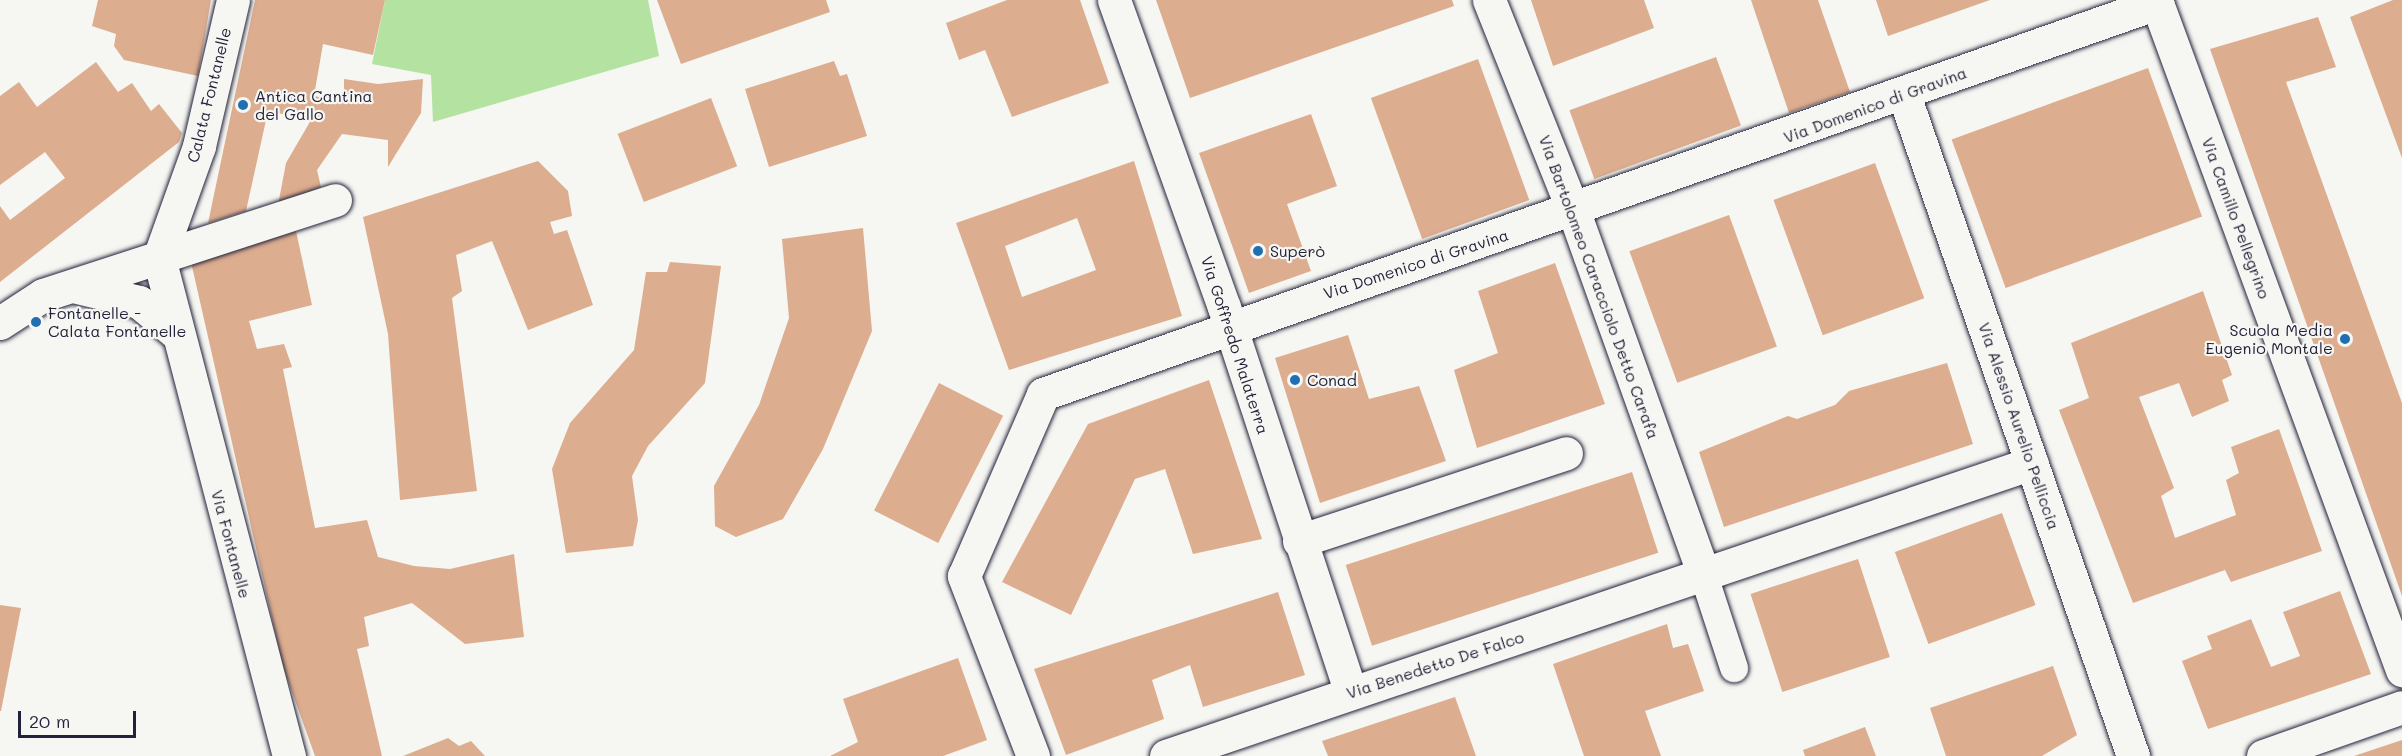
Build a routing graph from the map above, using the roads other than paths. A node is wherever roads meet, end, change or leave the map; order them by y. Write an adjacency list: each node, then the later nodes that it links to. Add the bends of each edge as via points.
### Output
1 (233, 0): 8 (street, Calata Fontanelle, via 199,146)
2 (1114, 0): 11 (street, Via Goffredo Malaterra)
3 (1489, 0): 7 (street, Via Bartolomeo Caracciolo Detto Carafa)
4 (2157, 3): 5 (street, Via Domenico di Gravina); 18 (street, Via Camillo Pellegrino)
5 (1904, 95): 7 (street, Via Domenico di Gravina); 14 (street, Via Alessio Aurelio Pelliccia)
6 (335, 200): 8 (street)
7 (1574, 212): 11 (street, Via Domenico di Gravina); 16 (street, Via Bartolomeo Caracciolo Detto Carafa)
8 (159, 258): 9 (street); 12 (street, Via Fontanelle)
9 (75, 287): 10 (street, via 43,295); 12 (street, via 139,302)
10 (0, 323)
11 (1230, 326): 15 (street, Via Goffredo Malaterra); 22 (street, Via Domenico di Gravina, via 1043,394 964,576)
12 (175, 332): 21 (street, Via Fontanelle)
13 (1566, 453): 15 (street)
14 (2032, 463): 16 (street, Via Benedetto De Falco); 24 (street, Via Alessio Aurelio Pelliccia)
15 (1299, 541): 19 (street, Via Goffredo Malaterra)
16 (1704, 576): 17 (street); 19 (street, Via Benedetto De Falco)
17 (1734, 668)
18 (2402, 670)
19 (1351, 693): 23 (street, Via Benedetto De Falco)
20 (2402, 707): 25 (street)
21 (289, 756)
22 (1033, 756)
23 (1166, 756)
24 (2133, 756)
25 (2263, 756)

